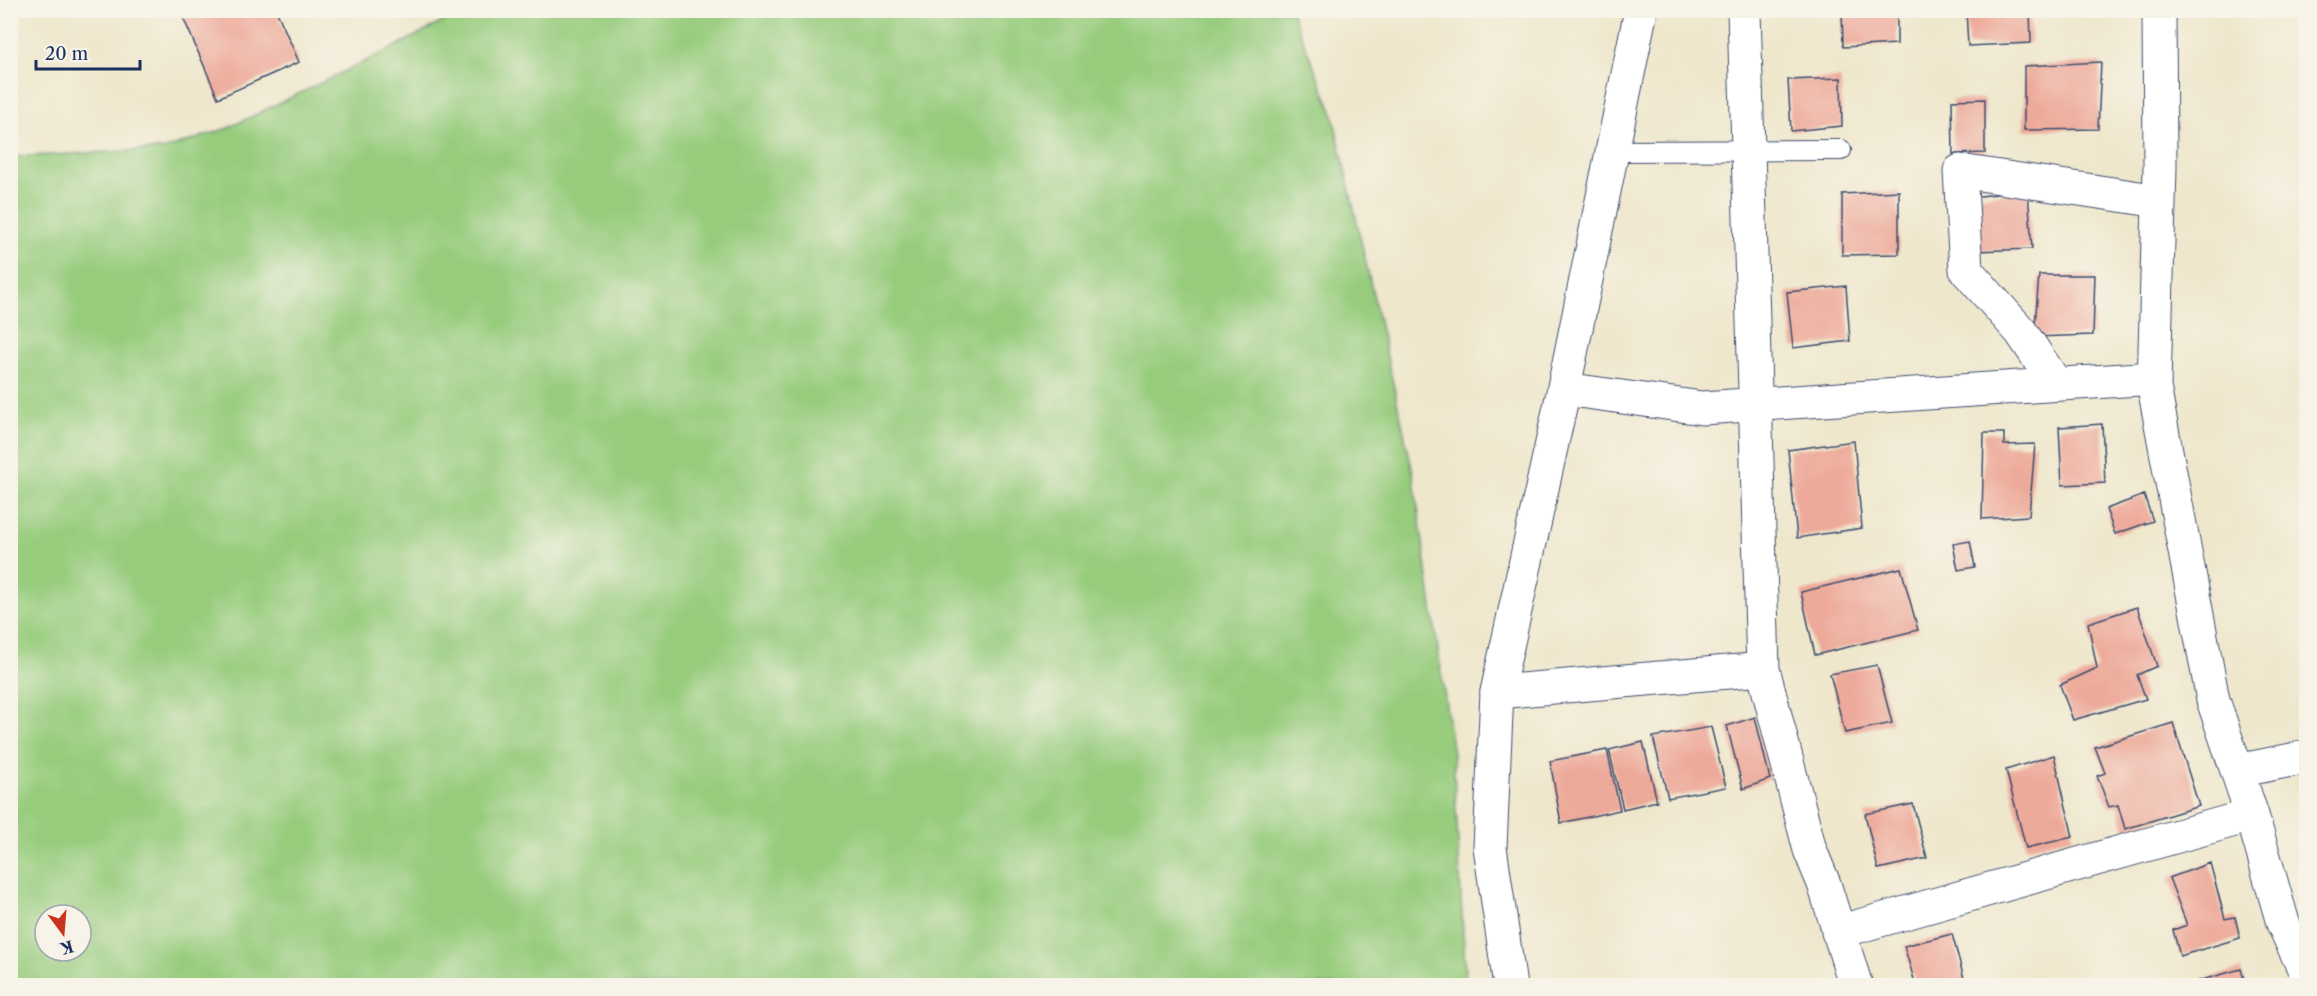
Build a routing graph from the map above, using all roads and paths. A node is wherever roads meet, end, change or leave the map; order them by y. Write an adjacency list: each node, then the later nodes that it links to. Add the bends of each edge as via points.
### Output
1 (1641, 10): 6 (street)
2 (1744, 10): 4 (street)
3 (2159, 10): 7 (street)
4 (1748, 150): 5 (lane); 6 (lane); 11 (street)
5 (1841, 150)
6 (1611, 151): 10 (street)
7 (2159, 201): 8 (street); 9 (street, via 1960,171 1966,270 2021,332)
8 (2154, 378): 9 (street); 15 (street, via 2213,700)
9 (2056, 384): 11 (street)
10 (1564, 389): 11 (street, via 1702,408); 13 (street)
11 (1755, 404): 12 (street)
12 (1763, 669): 13 (street); 17 (street, via 1810,850)
13 (1497, 692): 19 (street, via 1490,847)
14 (2307, 757): 15 (street)
15 (2237, 771): 16 (street)
16 (2252, 814): 17 (street); 18 (street, via 2283,923)
17 (1838, 932): 20 (street)
18 (2307, 973)
19 (1510, 986)
20 (1856, 986)

